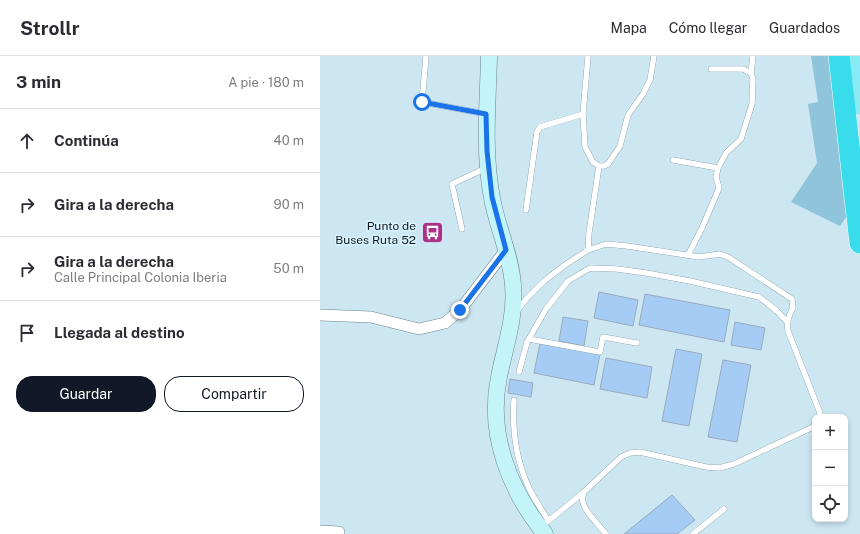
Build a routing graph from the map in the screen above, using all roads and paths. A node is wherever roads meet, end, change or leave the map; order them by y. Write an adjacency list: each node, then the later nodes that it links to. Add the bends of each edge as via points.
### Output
1 (426, 56): 11 (lane, via 422,102)
2 (489, 56): 11 (street)
3 (588, 56): 12 (lane)
4 (654, 56): 14 (lane, via 650,80 628,115 620,146 608,164)
5 (753, 56): 9 (lane)
6 (839, 56): 19 (highway)
7 (854, 56): 10 (main road)
8 (711, 68): 9 (lane, via 743,69)
9 (751, 73): 16 (lane, via 752,104 741,139 726,153)
10 (860, 106)
11 (486, 114): 15 (street)
12 (582, 114): 14 (lane, via 585,147); 17 (lane, via 540,127 537,132)
13 (673, 160): 16 (lane)
14 (598, 166): 21 (lane)
15 (488, 168): 18 (lane, via 452,184); 20 (street, via 492,197)
16 (718, 168): 22 (lane, via 716,176 719,188)
17 (526, 210)
18 (462, 228)
19 (860, 243)
20 (506, 250): 23 (street, via 460,310 445,323 420,329 372,317); 24 (street, via 513,284)
21 (588, 250): 22 (lane, via 606,244); 24 (lane, via 544,281)
22 (688, 255): 25 (lane, via 699,257 720,254 728,257 792,299 794,308)
23 (320, 315)
24 (513, 315): 34 (street, via 498,379 498,434 511,480 528,512)
25 (787, 322): 26 (lane, via 759,297 646,273 590,268 568,281 546,308); 30 (lane, via 788,332)
26 (529, 339): 27 (lane, via 600,352 603,336); 28 (lane)
27 (637, 343)
28 (520, 372)
29 (514, 400): 34 (lane, via 516,446 521,467)
30 (820, 414)
31 (812, 427): 32 (lane, via 734,464 719,468 640,452 630,453 621,457)
32 (584, 492): 34 (lane); 37 (lane, via 585,508)
33 (724, 509): 38 (lane)
34 (544, 527)
35 (320, 531): 36 (street)
36 (339, 532)
37 (606, 534)
38 (693, 534)

